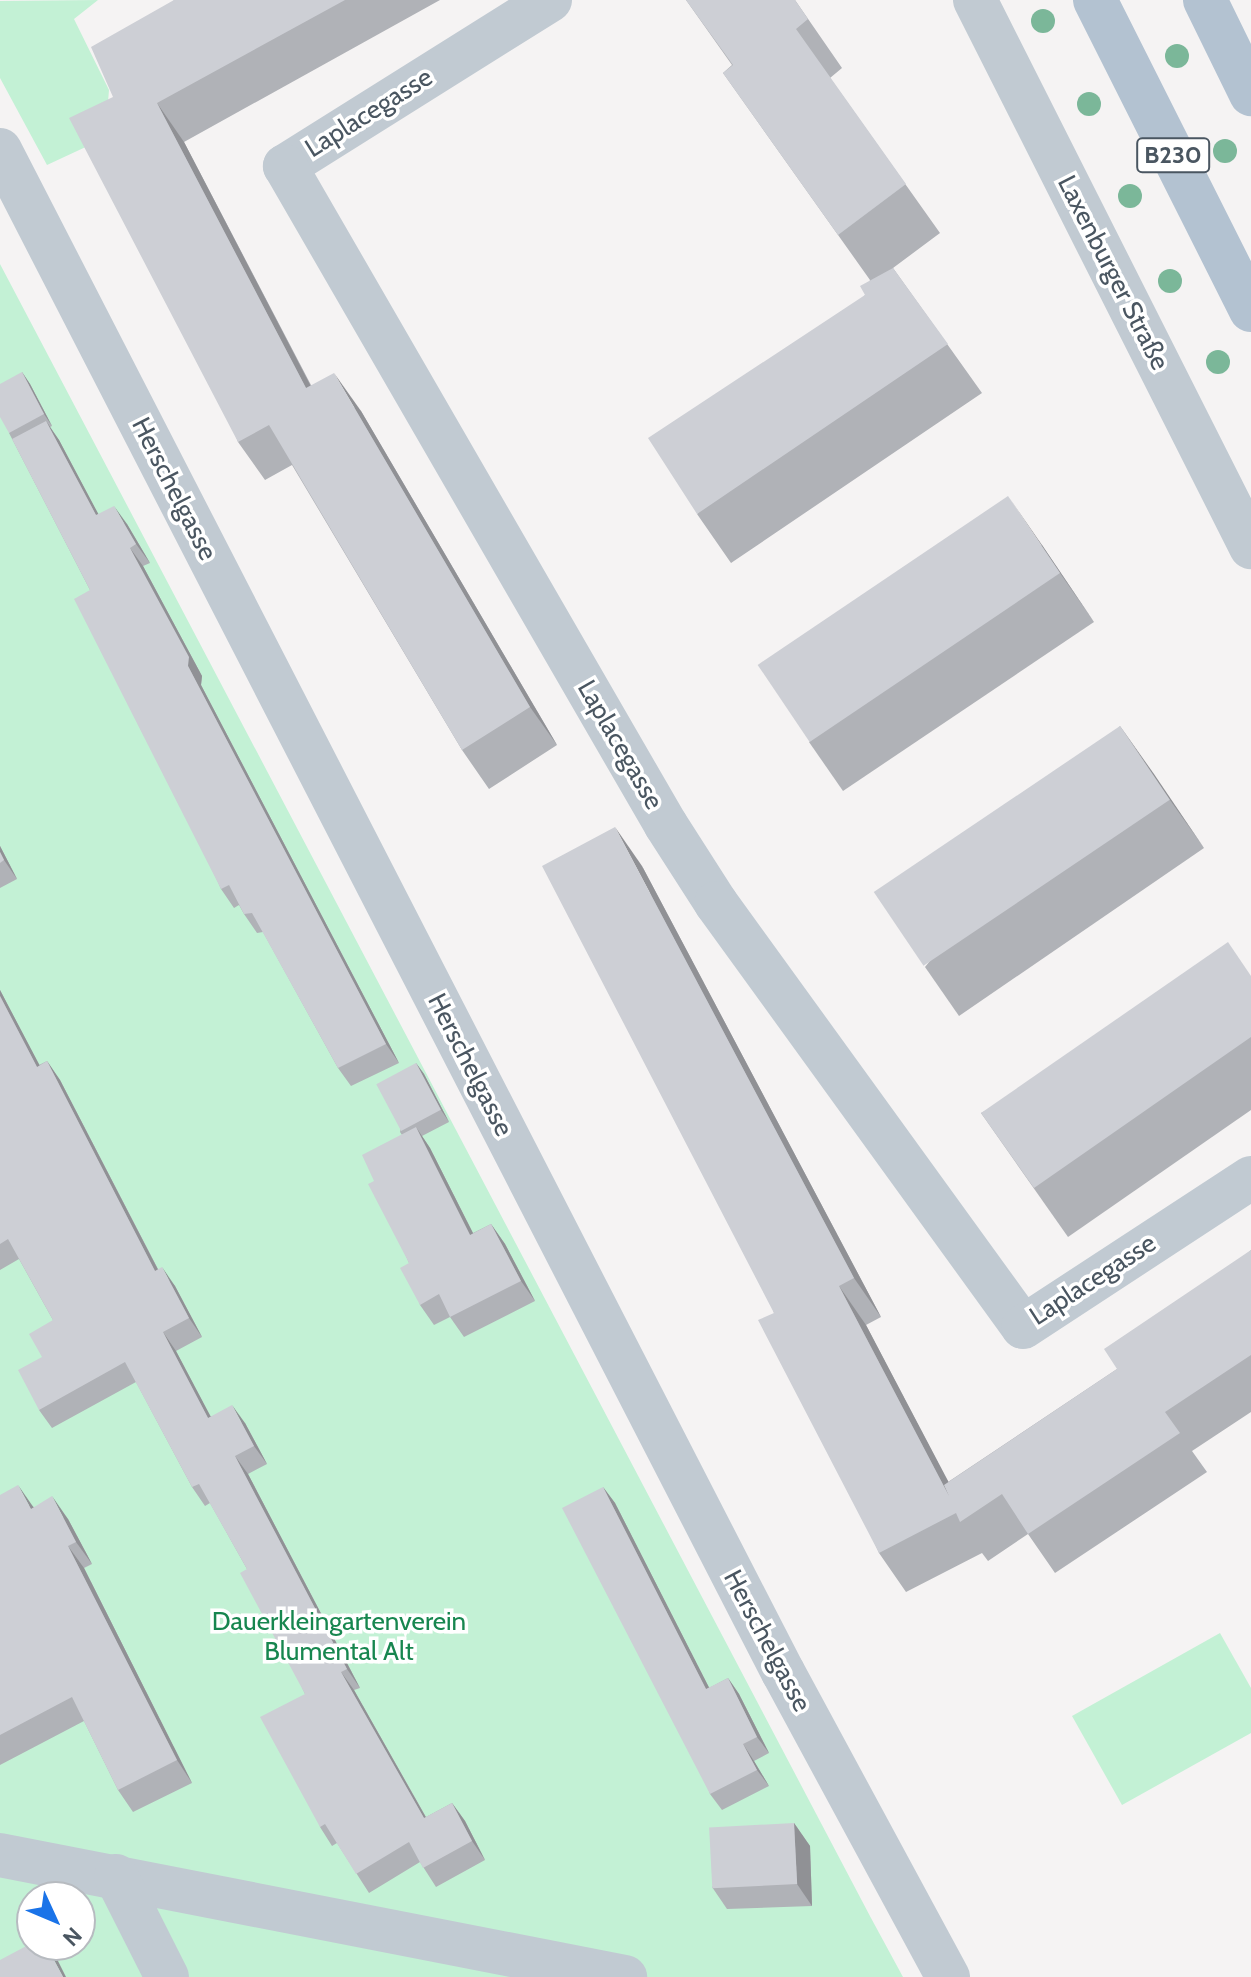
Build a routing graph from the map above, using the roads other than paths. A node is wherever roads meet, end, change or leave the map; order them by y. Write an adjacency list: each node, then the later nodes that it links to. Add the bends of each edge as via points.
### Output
1 (550, 0): 9 (street, Laplacegasse, via 285,166 666,825 716,903 1023,1327)
2 (975, 0): 8 (street, Laxenburger Straße)
3 (1095, 0): 7 (main road, B230)
4 (1205, 0): 5 (main road)
5 (1251, 94)
6 (0, 150): 14 (street, Herschelgasse, via 775,1658)
7 (1251, 310)
8 (1251, 547)
9 (1251, 1178)
10 (0, 1855): 11 (street)
11 (116, 1876): 12 (street); 13 (street)
12 (167, 1977)
13 (625, 1977)
14 (948, 1977)

